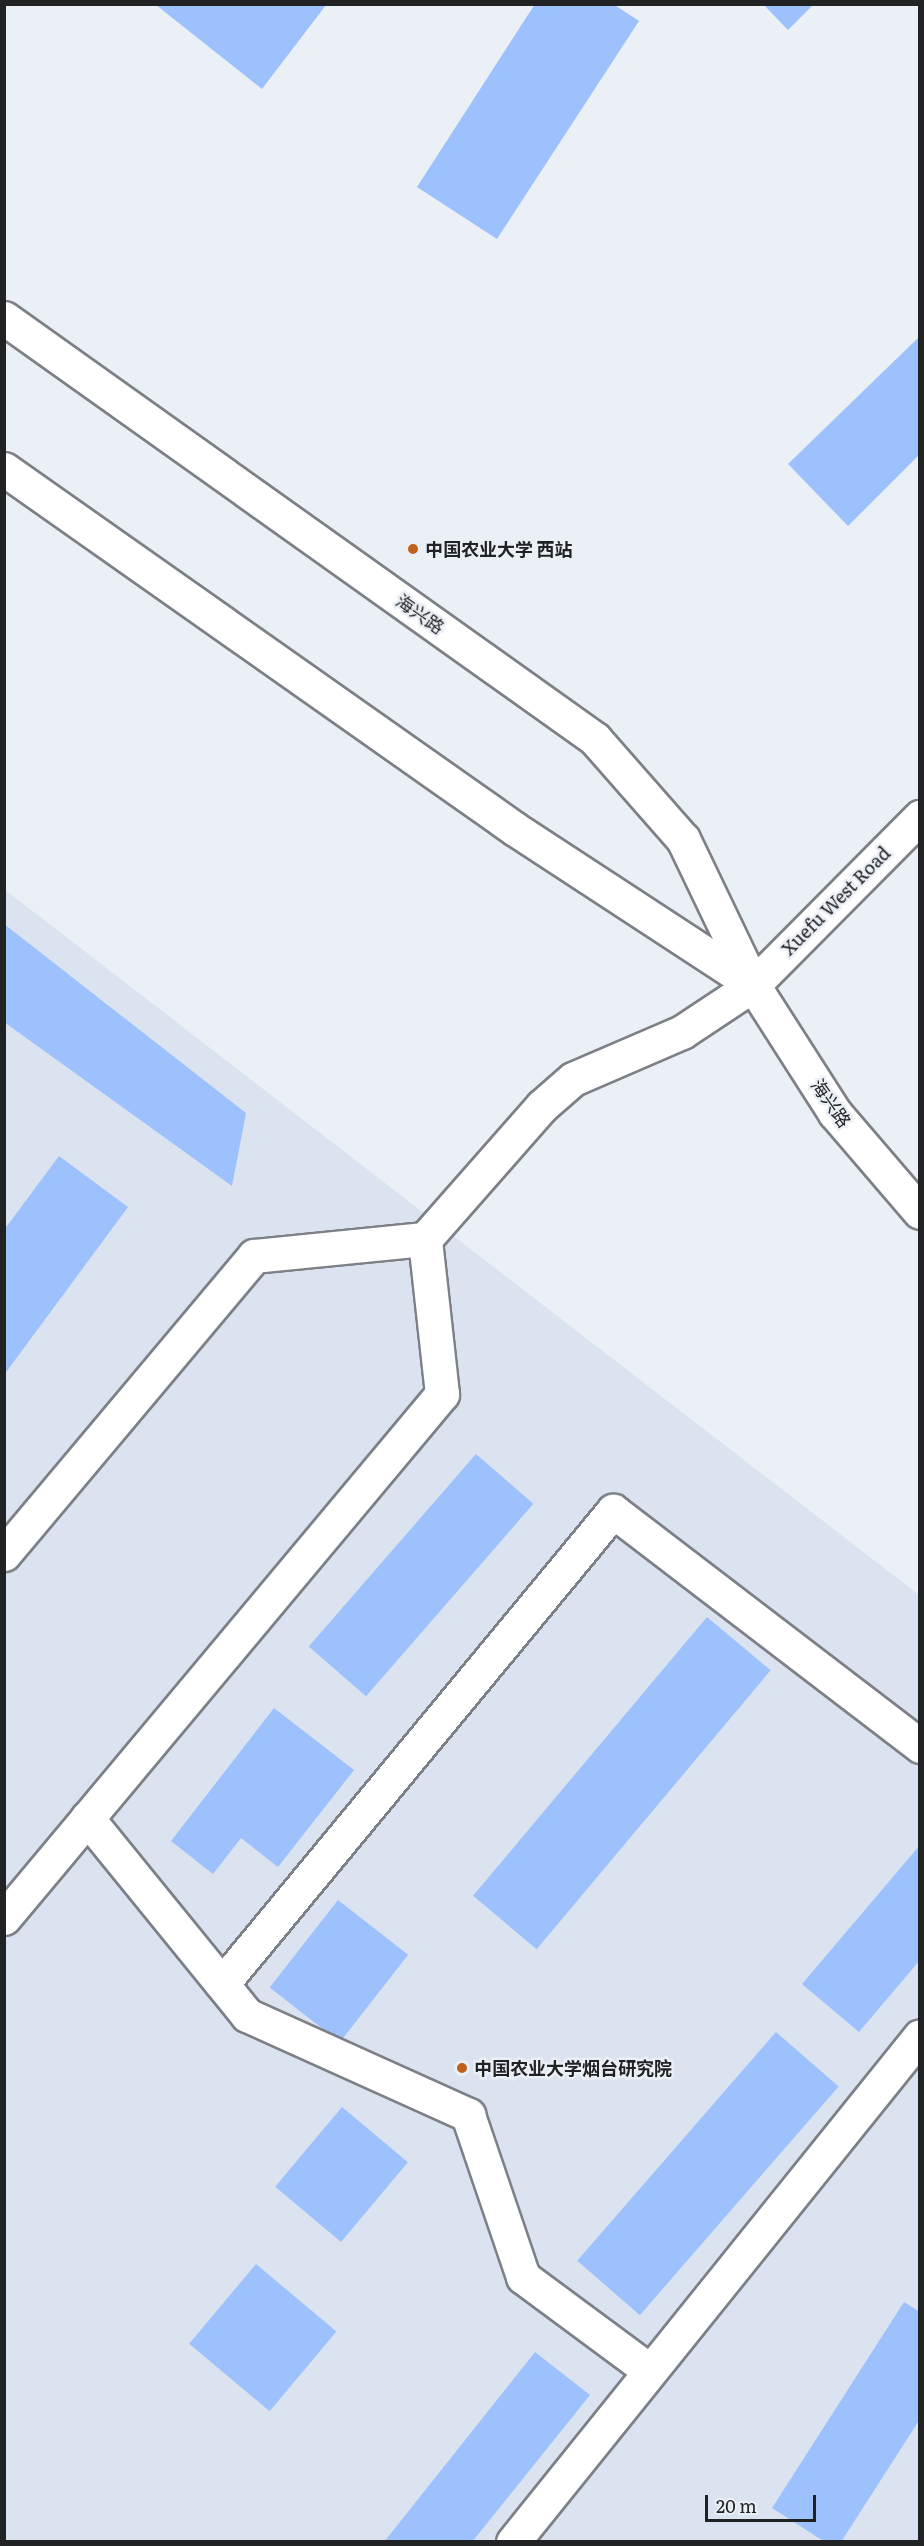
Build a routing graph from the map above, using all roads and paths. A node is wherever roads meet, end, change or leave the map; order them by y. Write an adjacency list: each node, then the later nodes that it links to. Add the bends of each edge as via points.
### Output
1 (4, 318): 4 (street, 海兴路, via 595,739 683,839)
2 (4, 469): 4 (street, 海兴路, via 515,829)
3 (920, 817): 4 (street, Xuefu West Road)
4 (753, 985): 5 (street, 海兴路, via 835,1113); 6 (street, Xuefu West Road, via 682,1032 573,1079 542,1106)
5 (920, 1212)
6 (425, 1239): 7 (street, via 254,1256); 9 (street, via 442,1394)
7 (9, 1540)
8 (920, 1746): 11 (street, via 613,1511)
9 (87, 1818): 10 (street); 11 (street)
10 (4, 1917)
11 (222, 1984): 13 (street, via 248,2015 468,2115 523,2277)
12 (920, 2036): 13 (street)
13 (650, 2371): 14 (street)
14 (513, 2541)

